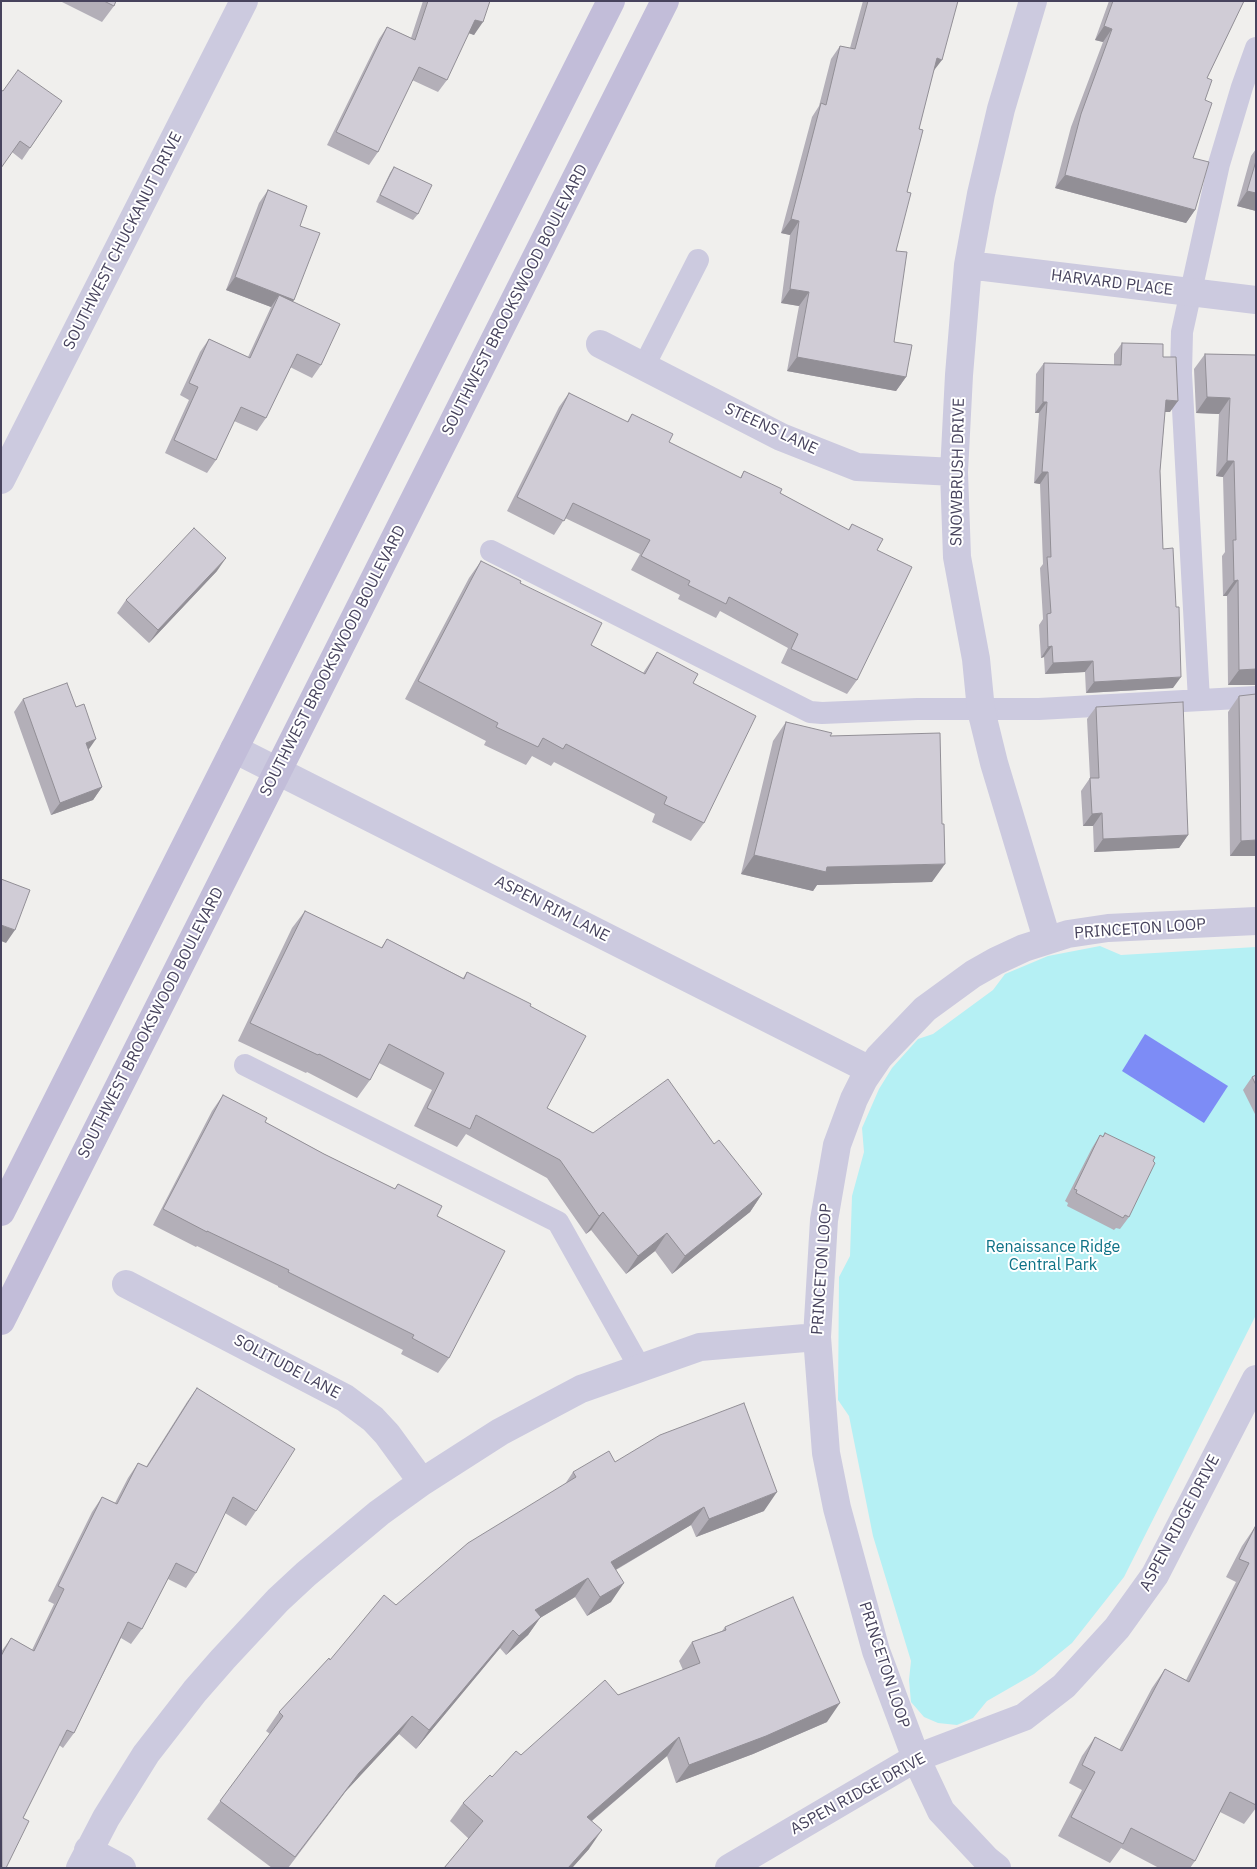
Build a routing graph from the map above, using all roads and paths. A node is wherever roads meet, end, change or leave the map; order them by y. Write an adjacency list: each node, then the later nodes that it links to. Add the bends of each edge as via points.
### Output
1 (244, 1): 13 (street, SOUTHWEST CHUCKANUT DRIVE)
2 (611, 1): 18 (main road)
3 (665, 1): 19 (main road, SOUTHWEST BROOKSWOOD BOULEVARD)
4 (1033, 1): 7 (street, SNOWBRUSH DRIVE, via 980,194)
5 (1256, 48): 8 (lane, via 1219,164)
6 (698, 260): 11 (lane)
7 (968, 265): 8 (street, HARVARD PLACE); 12 (street, SNOWBRUSH DRIVE)
8 (1189, 292): 9 (street, HARVARD PLACE); 16 (lane, via 1182,332 1181,373)
9 (1256, 300)
10 (600, 344): 11 (street, STEENS LANE)
11 (644, 366): 12 (street, STEENS LANE, via 781,438 857,467)
12 (954, 472): 17 (street, SNOWBRUSH DRIVE, via 957,557 976,659)
13 (1, 480)
14 (491, 551): 17 (lane, via 810,712)
15 (1256, 697): 16 (lane)
16 (1199, 700): 17 (lane)
17 (981, 710): 21 (street, SNOWBRUSH DRIVE)
18 (234, 749): 19 (street, ASPEN RIM LANE); 24 (main road)
19 (278, 771): 23 (street, ASPEN RIM LANE); 26 (main road, SOUTHWEST BROOKSWOOD BOULEVARD)
20 (1256, 921): 21 (street, PRINCETON LOOP, via 1108,928)
21 (1047, 940): 23 (street, PRINCETON LOOP, via 996,961 941,997 905,1028)
22 (245, 1065): 28 (lane, via 558,1222)
23 (870, 1070): 27 (street, PRINCETON LOOP, via 849,1109 834,1157 824,1220)
24 (1, 1212)
25 (126, 1284): 30 (street, SOLITUDE LANE, via 345,1398 386,1434)
26 (1, 1321)
27 (817, 1337): 28 (street, via 700,1347); 31 (street, PRINCETON LOOP, via 826,1453 837,1508 876,1651)
28 (640, 1368): 30 (street, via 581,1389 500,1432)
29 (1256, 1379): 31 (street, ASPEN RIDGE DRIVE, via 1155,1575 1117,1628 1064,1686 1024,1717)
30 (422, 1482): 32 (street, via 344,1541 250,1628 146,1754)
31 (916, 1758): 34 (street, ASPEN RIDGE DRIVE); 35 (street, PRINCETON LOOP, via 941,1811)
32 (84, 1859): 33 (street)
33 (122, 1868)
34 (729, 1868)
35 (997, 1868)

